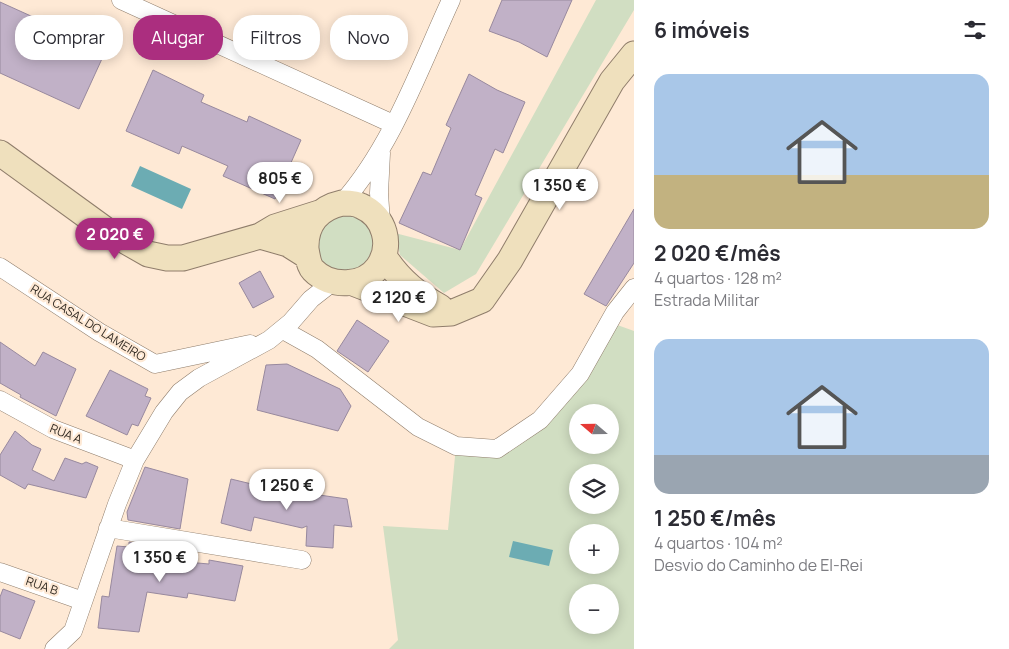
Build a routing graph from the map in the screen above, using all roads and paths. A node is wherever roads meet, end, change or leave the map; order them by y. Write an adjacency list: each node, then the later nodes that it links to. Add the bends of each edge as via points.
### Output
1 (121, 0): 4 (street)
2 (451, 0): 4 (street)
3 (634, 54): 15 (street, via 612,81 490,292 482,300)
4 (393, 124): 5 (street)
5 (383, 145): 7 (street); 9 (street, via 379,177)
6 (0, 153): 10 (street, via 106,230 148,254 183,258)
7 (342, 203): 8 (street); 9 (street, via 360,205)
8 (319, 213): 10 (street, via 275,227); 13 (street, via 310,223 306,239)
9 (381, 223): 11 (street, via 386,246)
10 (260, 236): 13 (street, via 288,244)
11 (384, 256): 13 (street, via 376,270 365,278); 15 (street, via 419,294)
12 (0, 267): 17 (street, RUA CASAL DO LAMEIRO, via 99,332 155,364)
13 (327, 272): 15 (street, via 433,314); 16 (street)
14 (634, 288): 16 (street, via 615,312 580,374 540,420 497,449 456,446 418,427)
15 (451, 313)
16 (287, 326): 17 (street)
17 (269, 340): 19 (street, via 199,378 180,392)
18 (0, 400): 19 (street, RUA A, via 53,429)
19 (135, 460): 20 (street)
20 (108, 528): 21 (street); 23 (street)
21 (302, 560)
22 (0, 572): 23 (street, RUA B)
23 (83, 601): 24 (street, via 73,631)
24 (54, 649)

